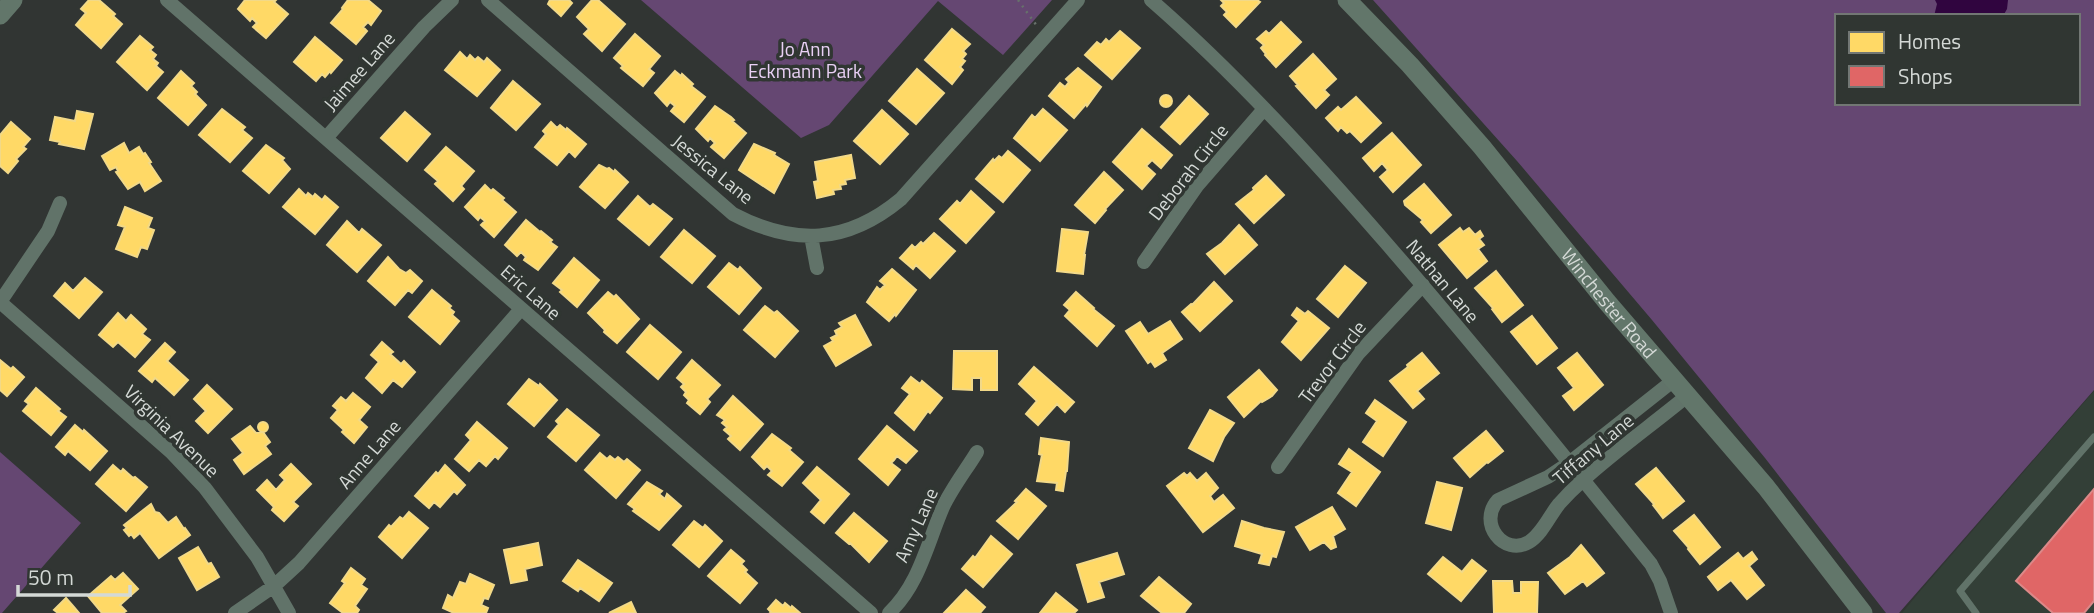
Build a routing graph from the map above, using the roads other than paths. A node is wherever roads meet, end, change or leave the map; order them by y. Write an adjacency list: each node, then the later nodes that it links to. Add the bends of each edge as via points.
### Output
1 (13, 0): 8 (main road)
2 (167, 0): 10 (street, Eric Lane)
3 (452, 0): 10 (street, Jaimee Lane)
4 (488, 0): 12 (street, Jessica Lane, via 733,214 773,232)
5 (1078, 0): 12 (street, Jessica Lane, via 901,199 870,221 828,236)
6 (1151, 0): 9 (street, Nathan Lane)
7 (1347, 0): 18 (main road, Winchester Road, via 1482,147)
8 (0, 15)
9 (1264, 109): 13 (street, Deborah Circle, via 1197,186); 15 (street, Nathan Lane)
10 (326, 138): 17 (street, Eric Lane)
11 (60, 202): 16 (street, via 48,231)
12 (811, 236): 14 (street)
13 (1144, 262)
14 (817, 268)
15 (1423, 285): 22 (street, Nathan Lane); 23 (street, Trevor Circle, via 1358,354)
16 (0, 302): 25 (street, Virginia Avenue, via 171,452 205,488)
17 (521, 309): 25 (street, Anne Lane); 28 (street, Eric Lane)
18 (1674, 380): 19 (main road, Winchester Road); 22 (street, Tiffany Lane)
19 (1687, 396): 24 (street, Tiffany Lane); 31 (main road, Winchester Road, via 1766,487)
20 (2094, 436): 32 (lane, via 1960,591)
21 (977, 452): 29 (street, Amy Lane, via 944,505 906,595)
22 (1569, 463): 24 (street, Nathan Lane); 24 (street, Tiffany Lane, via 1498,500 1490,514 1494,531 1511,545 1533,540)
23 (1278, 467)
24 (1583, 480): 30 (street, Nathan Lane, via 1651,564)
25 (274, 586): 26 (street, Anne Lane); 27 (street, Virginia Avenue)
26 (235, 613)
27 (289, 613)
28 (871, 613)
29 (889, 613)
30 (1671, 613)
31 (1863, 613)
32 (1976, 613)

